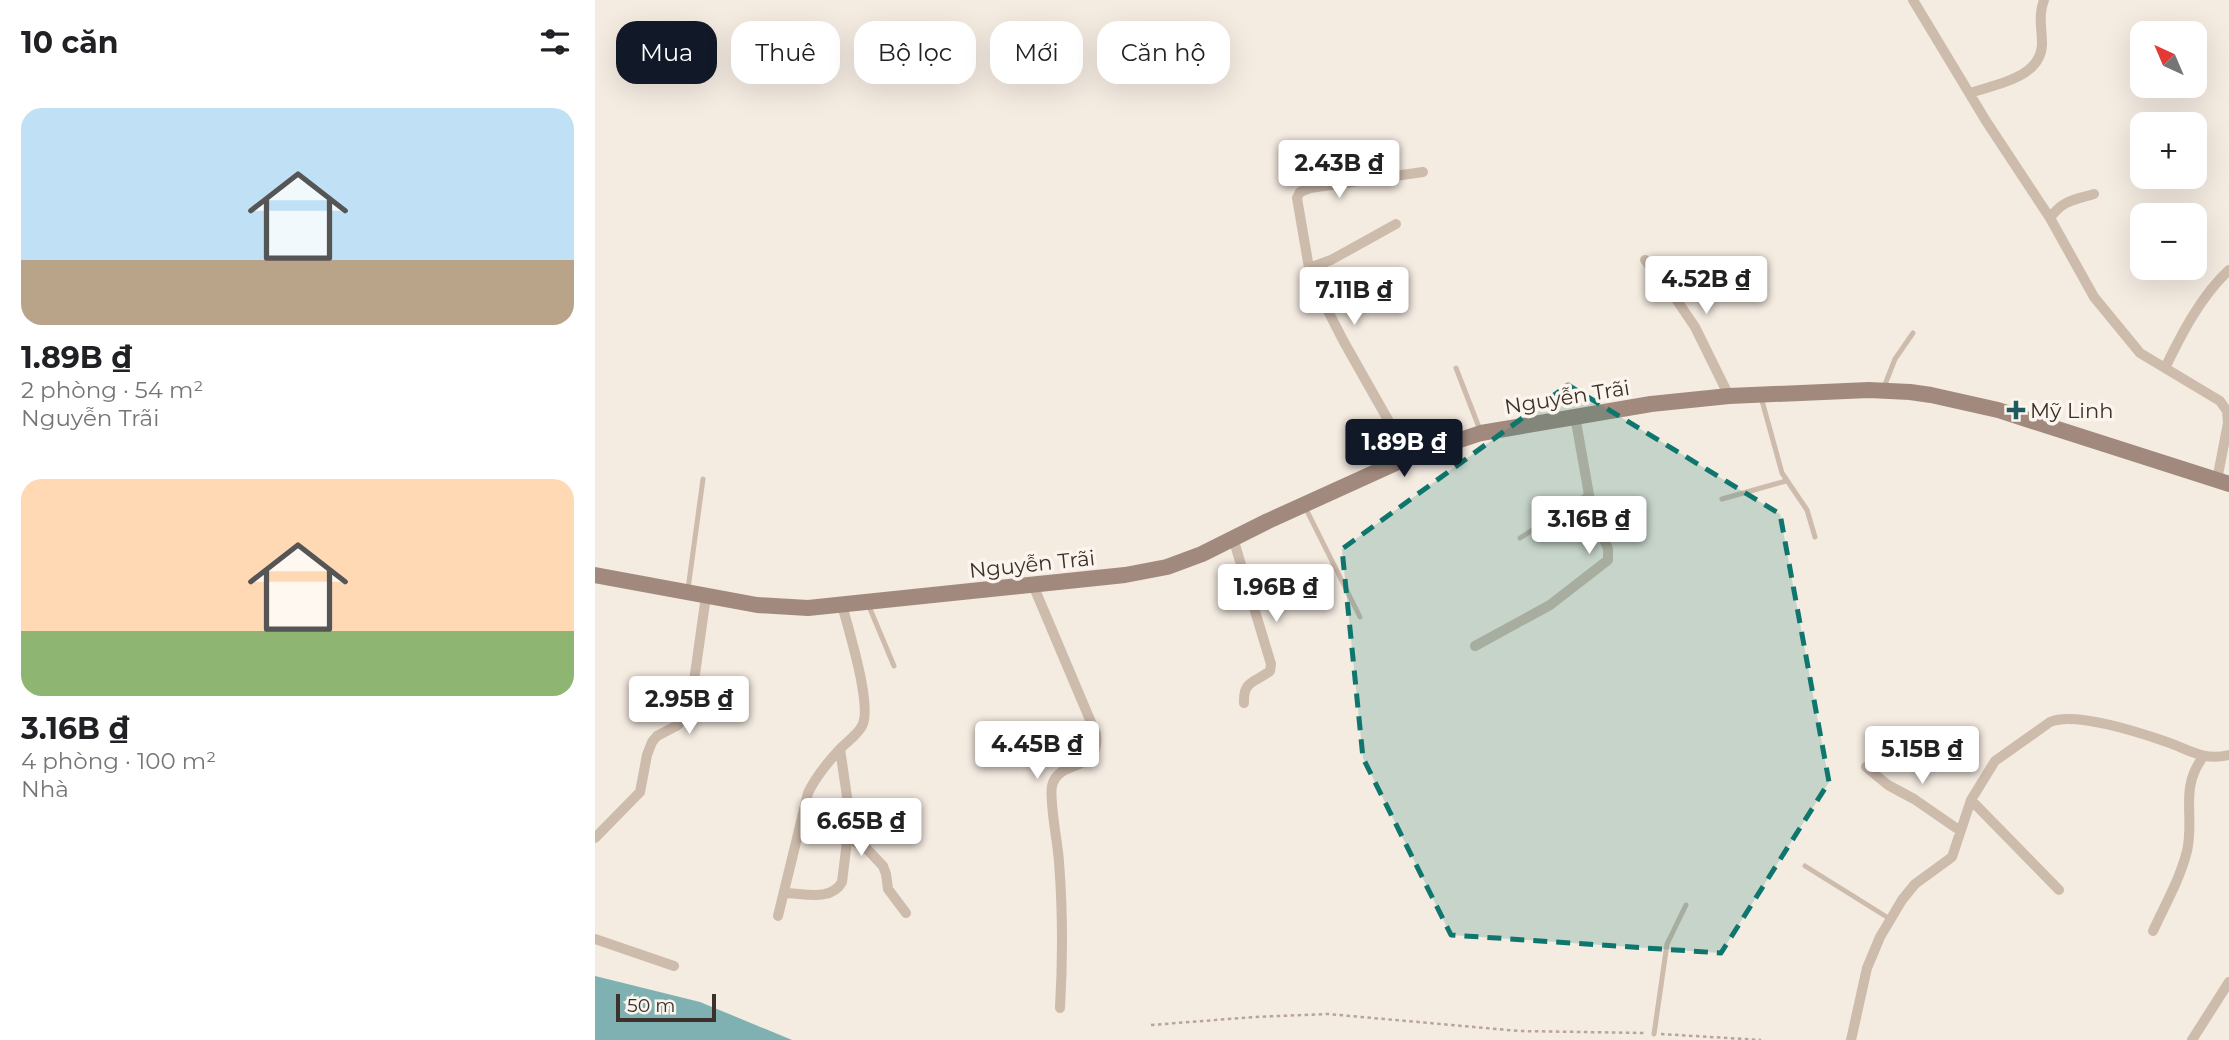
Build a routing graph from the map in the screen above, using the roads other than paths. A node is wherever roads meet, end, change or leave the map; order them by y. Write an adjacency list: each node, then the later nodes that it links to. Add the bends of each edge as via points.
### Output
1 (1913, 0): 3 (street)
2 (2044, 0): 3 (street, via 2038,60 2018,76)
3 (1970, 93): 6 (street)
4 (1423, 172): 9 (street, via 1300,192 1297,198)
5 (2094, 194): 6 (street, via 2067,201)
6 (2050, 218): 13 (street, via 2094,297 2140,353)
7 (1396, 224): 9 (street)
8 (1645, 260): 16 (street, via 1695,327)
9 (1309, 268): 20 (street, via 1344,342)
10 (2229, 270): 13 (street, via 2197,310)
11 (1913, 333): 14 (lane, via 1895,359)
12 (1457, 368): 19 (lane)
13 (2165, 368): 17 (street, via 2212,395)
14 (1883, 390): 15 (main road, Nguyễn Trãi); 23 (main road, Nguyễn Trãi, via 1931,395 1998,411)
15 (1760, 394): 16 (main road, Nguyễn Trãi); 22 (lane)
16 (1729, 396): 18 (main road, Nguyễn Trãi)
17 (2229, 415): 23 (street)
18 (1575, 416): 19 (main road, Nguyễn Trãi); 24 (street)
19 (1481, 433): 20 (main road, Nguyễn Trãi)
20 (1409, 457): 26 (main road, Nguyễn Trãi)
21 (703, 479): 32 (lane)
22 (1786, 481): 25 (lane); 27 (lane, via 1807,510)
23 (2223, 482)
24 (1588, 494): 29 (lane); 37 (street, via 1608,560 1550,605)
25 (1722, 499)
26 (1304, 505): 28 (main road, Nguyễn Trãi); 36 (lane)
27 (1815, 537)
28 (1233, 538): 31 (main road, Nguyễn Trãi, via 1152,570); 39 (street, via 1271,664 1270,671 1247,685)
29 (1520, 538)
30 (595, 575): 32 (main road, Nguyễn Trãi)
31 (1033, 585): 34 (main road, Nguyễn Trãi); 59 (street, via 1097,742 1092,756 1057,775 1052,786 1064,930)
32 (687, 592): 33 (main road, Nguyễn Trãi)
33 (706, 596): 35 (main road, Nguyễn Trãi, via 786,608); 46 (street, via 686,714 652,742 640,792)
34 (867, 601): 35 (main road, Nguyễn Trãi); 38 (lane)
35 (842, 605): 40 (street, via 866,709 860,730)
36 (1360, 617)
37 (1475, 646)
38 (894, 666)
39 (1244, 704)
40 (840, 749): 47 (street); 50 (street, via 808,793)
41 (2229, 755): 42 (street)
42 (2203, 757): 44 (street, via 2153,737 2088,720 2058,718 2001,755); 55 (street, via 2189,787 2184,863)
43 (1867, 767): 45 (street)
44 (1971, 800): 45 (street); 49 (street)
45 (1959, 830): 54 (street, via 1952,857 1908,891)
46 (595, 838)
47 (849, 839): 50 (street, via 838,889 828,895); 52 (street, via 865,847 883,866 888,889)
48 (1805, 866): 54 (lane)
49 (2059, 890)
50 (784, 893): 53 (street)
51 (1686, 905): 60 (lane, via 1667,944)
52 (906, 913)
53 (778, 916)
54 (1890, 919): 61 (street, via 1867,968)
55 (2153, 931)
56 (595, 939): 57 (street)
57 (674, 966)
58 (2229, 982): 62 (street)
59 (1060, 1008)
60 (1654, 1034)
61 (1851, 1040)
62 (2192, 1040)

